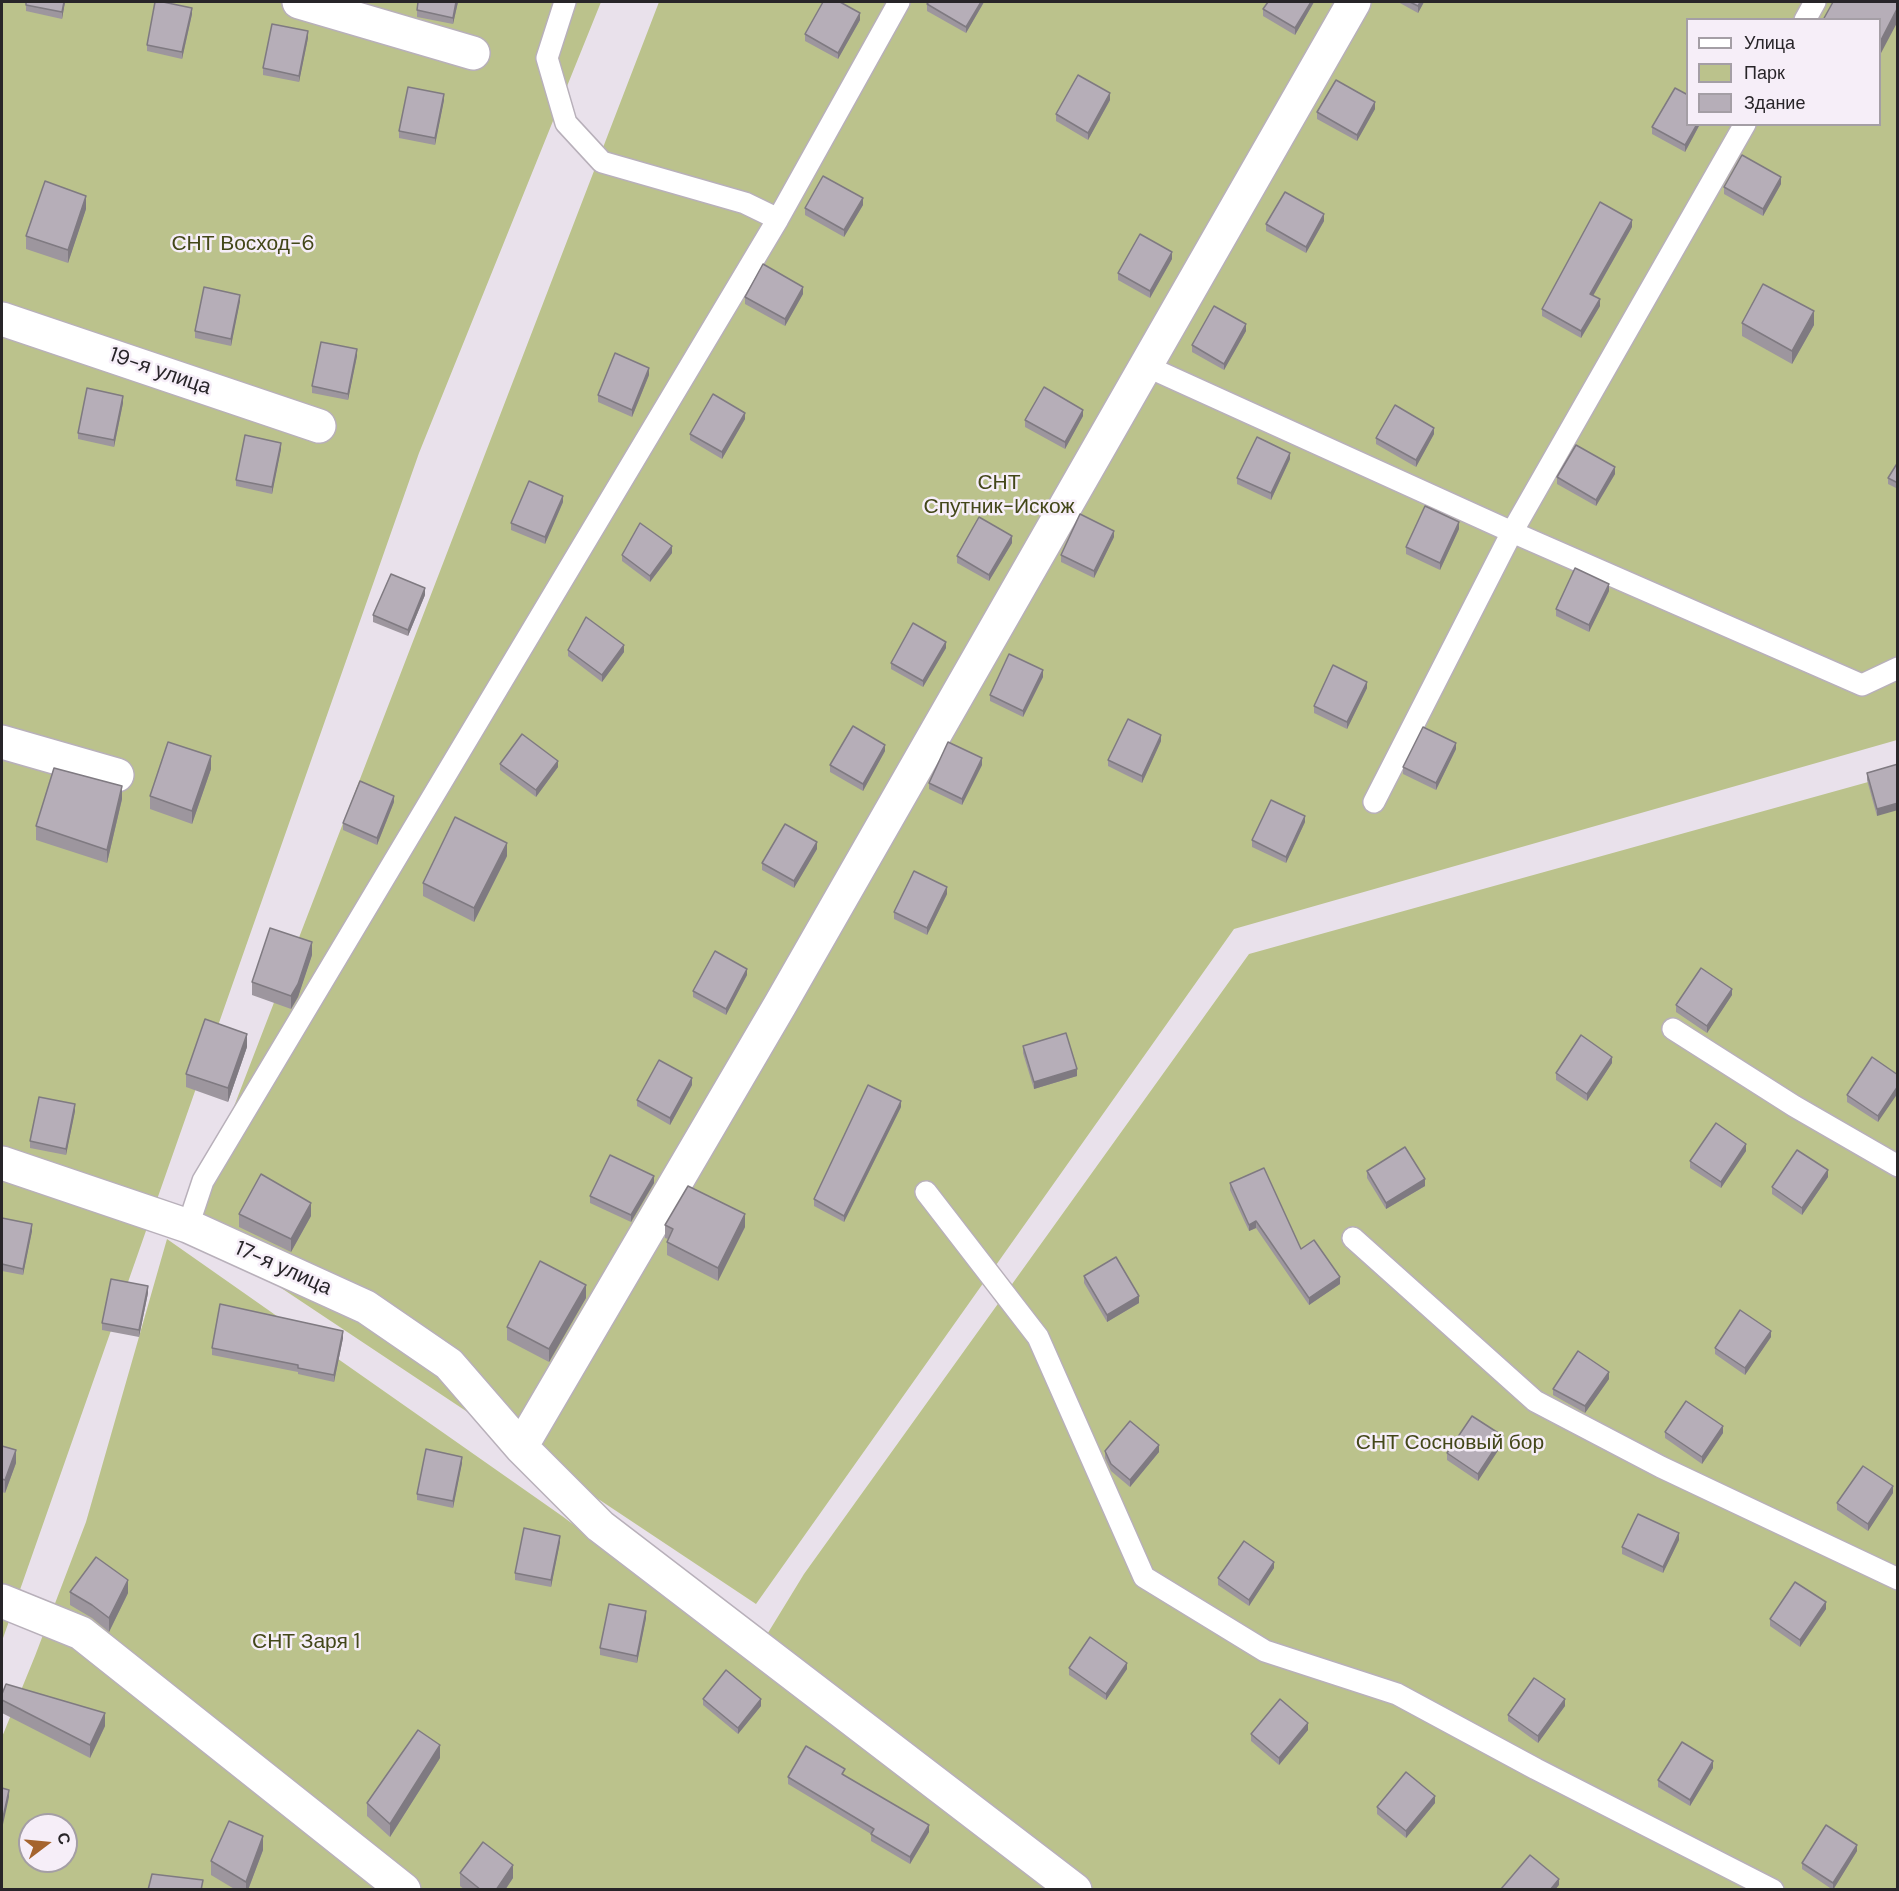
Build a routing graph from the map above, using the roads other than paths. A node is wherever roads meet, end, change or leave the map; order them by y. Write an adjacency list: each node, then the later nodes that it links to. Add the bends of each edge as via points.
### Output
1 (299, 2): 7 (street)
2 (565, 2): 9 (lane, via 547,58 566,123 602,162 744,203)
3 (899, 2): 9 (lane)
4 (1354, 2): 11 (street)
5 (1815, 2): 6 (lane)
6 (1806, 18)
7 (473, 53)
8 (1744, 126): 13 (lane)
9 (778, 219): 22 (lane, via 203,1180)
10 (2, 319): 12 (street, 19-я улица)
11 (1146, 366): 13 (lane); 24 (street, via 780,1005)
12 (319, 426)
13 (1512, 532): 14 (lane, via 1862,685); 17 (lane)
14 (1898, 668)
15 (2, 742): 16 (street)
16 (117, 775)
17 (1374, 802)
18 (1673, 1029): 20 (lane)
19 (2, 1163): 22 (street, 17-я улица)
20 (1898, 1166)
21 (926, 1192): 29 (lane, via 1038,1337 1144,1577 1265,1651 1396,1694)
22 (188, 1226): 24 (street, 17-я улица, via 366,1307 448,1364)
23 (1353, 1238): 25 (lane, via 1535,1401 1661,1467)
24 (520, 1448): 28 (street, 17-я улица, via 600,1526)
25 (1898, 1579)
26 (2, 1601): 27 (street, via 81,1633)
27 (404, 1890)
28 (1075, 1890)
29 (1773, 1890)

